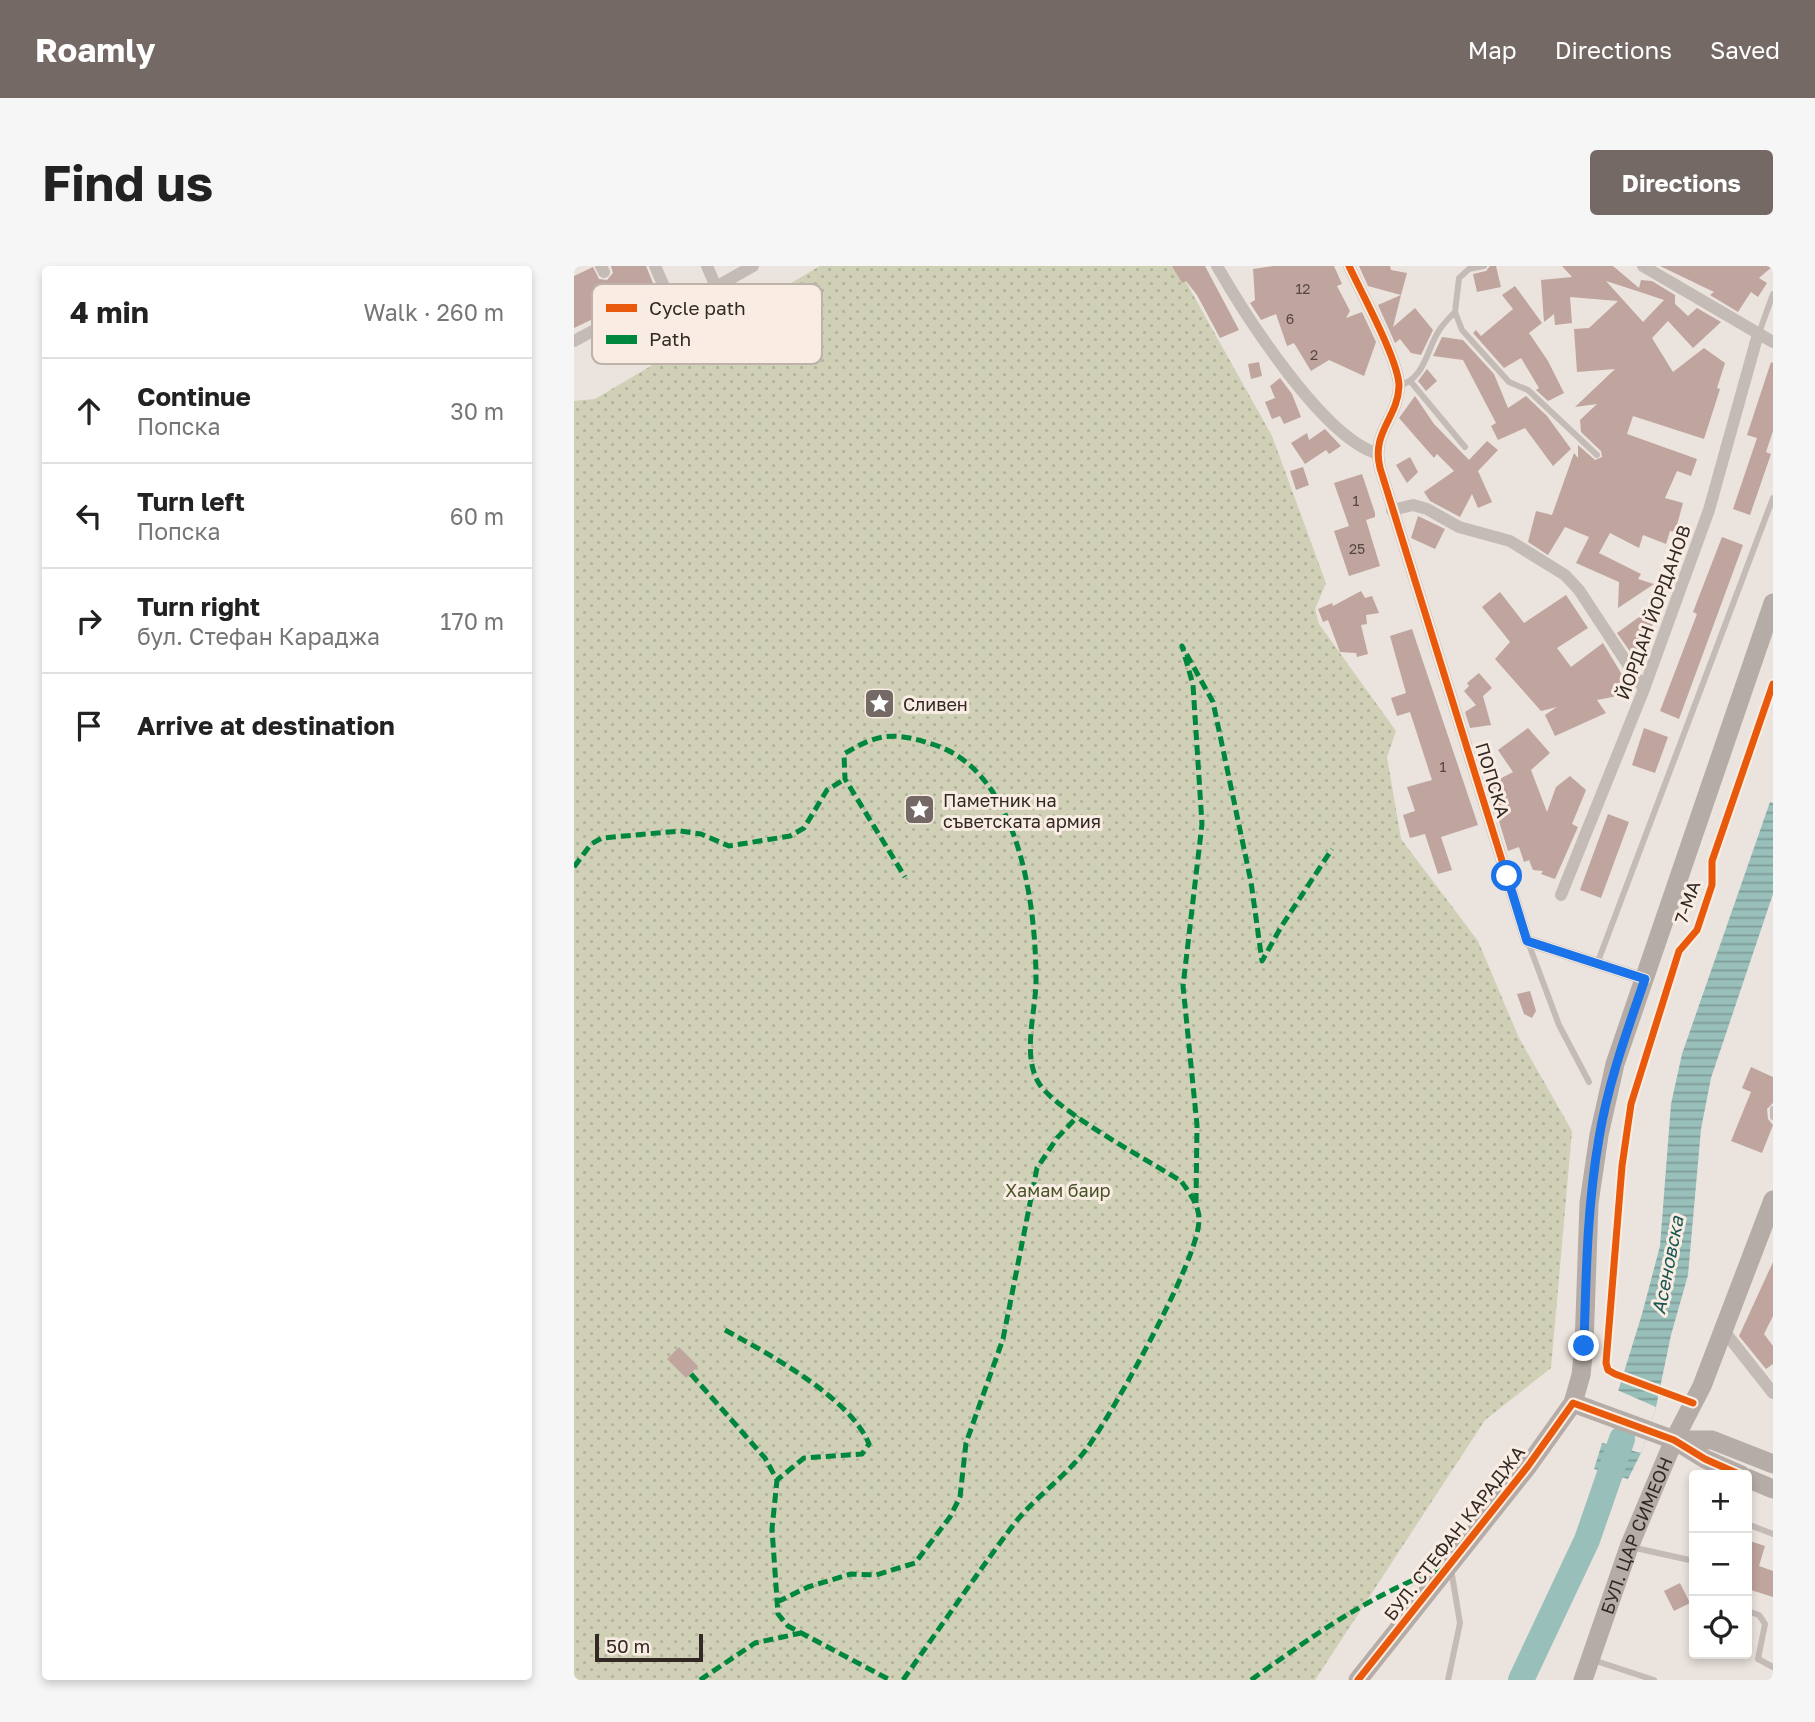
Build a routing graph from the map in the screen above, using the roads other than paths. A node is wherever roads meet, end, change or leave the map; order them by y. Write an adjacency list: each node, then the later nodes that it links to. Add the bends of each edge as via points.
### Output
1 (655, 266): 8 (street)
2 (707, 266): 9 (street)
3 (753, 266): 10 (street)
4 (1217, 266): 19 (street, via 1263,343 1322,412 1356,444)
5 (1349, 266): 17 (street)
6 (1484, 266): 12 (lane, via 1469,269 1459,278)
7 (1643, 266): 14 (street)
8 (663, 284)
9 (715, 284)
10 (721, 284)
11 (1773, 294): 14 (lane)
12 (1455, 312): 17 (lane, via 1440,329 1426,362); 20 (lane, via 1462,330 1509,382 1528,390)
13 (592, 330): 15 (street)
14 (1758, 334): 16 (street); 24 (street, ЙОРДАН ЙОРДАНОВ, via 1719,479)
15 (574, 341)
16 (1773, 342)
17 (1405, 384): 18 (lane); 19 (street)
18 (1465, 447)
19 (1376, 453): 22 (street, ПОПСКА)
20 (1597, 455)
21 (1773, 498): 27 (lane)
22 (1392, 510): 24 (street, via 1413,505 1427,509 1459,527 1510,541 1565,575); 26 (street, ПОПСКА)
23 (1773, 603): 28 (main road, БУЛ. СТЕФАН КАРАДЖА)
24 (1644, 689): 25 (street, ЙОРДАН ЙОРДАНОВ)
25 (1561, 895)
26 (1527, 941): 27 (street); 29 (lane, via 1559,1025)
27 (1597, 964): 28 (street)
28 (1645, 979): 36 (main road, БУЛ. СТЕФАН КАРАДЖА, via 1615,1065 1599,1135 1589,1203 1584,1346)
29 (1589, 1082)
30 (1773, 1109): 31 (lane)
31 (1773, 1117)
32 (1773, 1200): 33 (main road, БУЛ. ЦАР СИМЕОН)
33 (1766, 1235): 34 (main road, БУЛ. ЦАР СИМЕОН)
34 (1724, 1331): 35 (street); 37 (main road, БУЛ. ЦАР СИМЕОН)
35 (1773, 1394)
36 (1573, 1403): 37 (main road); 46 (main road, БУЛ. СТЕФАН КАРАДЖА)
37 (1674, 1440): 38 (main road, via 1712,1440); 39 (main road); 44 (main road, БУЛ. ЦАР СИМЕОН)
38 (1773, 1464)
39 (1729, 1470)
40 (1752, 1480): 41 (main road)
41 (1773, 1489)
42 (1752, 1526): 43 (lane)
43 (1773, 1534)
44 (1629, 1547): 45 (lane); 48 (main road, БУЛ. ЦАР СИМЕОН)
45 (1689, 1560)
46 (1450, 1565): 50 (main road, БУЛ. СТЕФАН КАРАДЖА); 51 (lane, via 1460,1623)
47 (1752, 1613): 49 (lane, via 1765,1624 1758,1659)
48 (1590, 1659): 52 (main road, БУЛ. ЦАР СИМЕОН); 53 (lane)
49 (1773, 1667)
50 (1358, 1680)
51 (1448, 1680)
52 (1583, 1680)
53 (1654, 1680)

